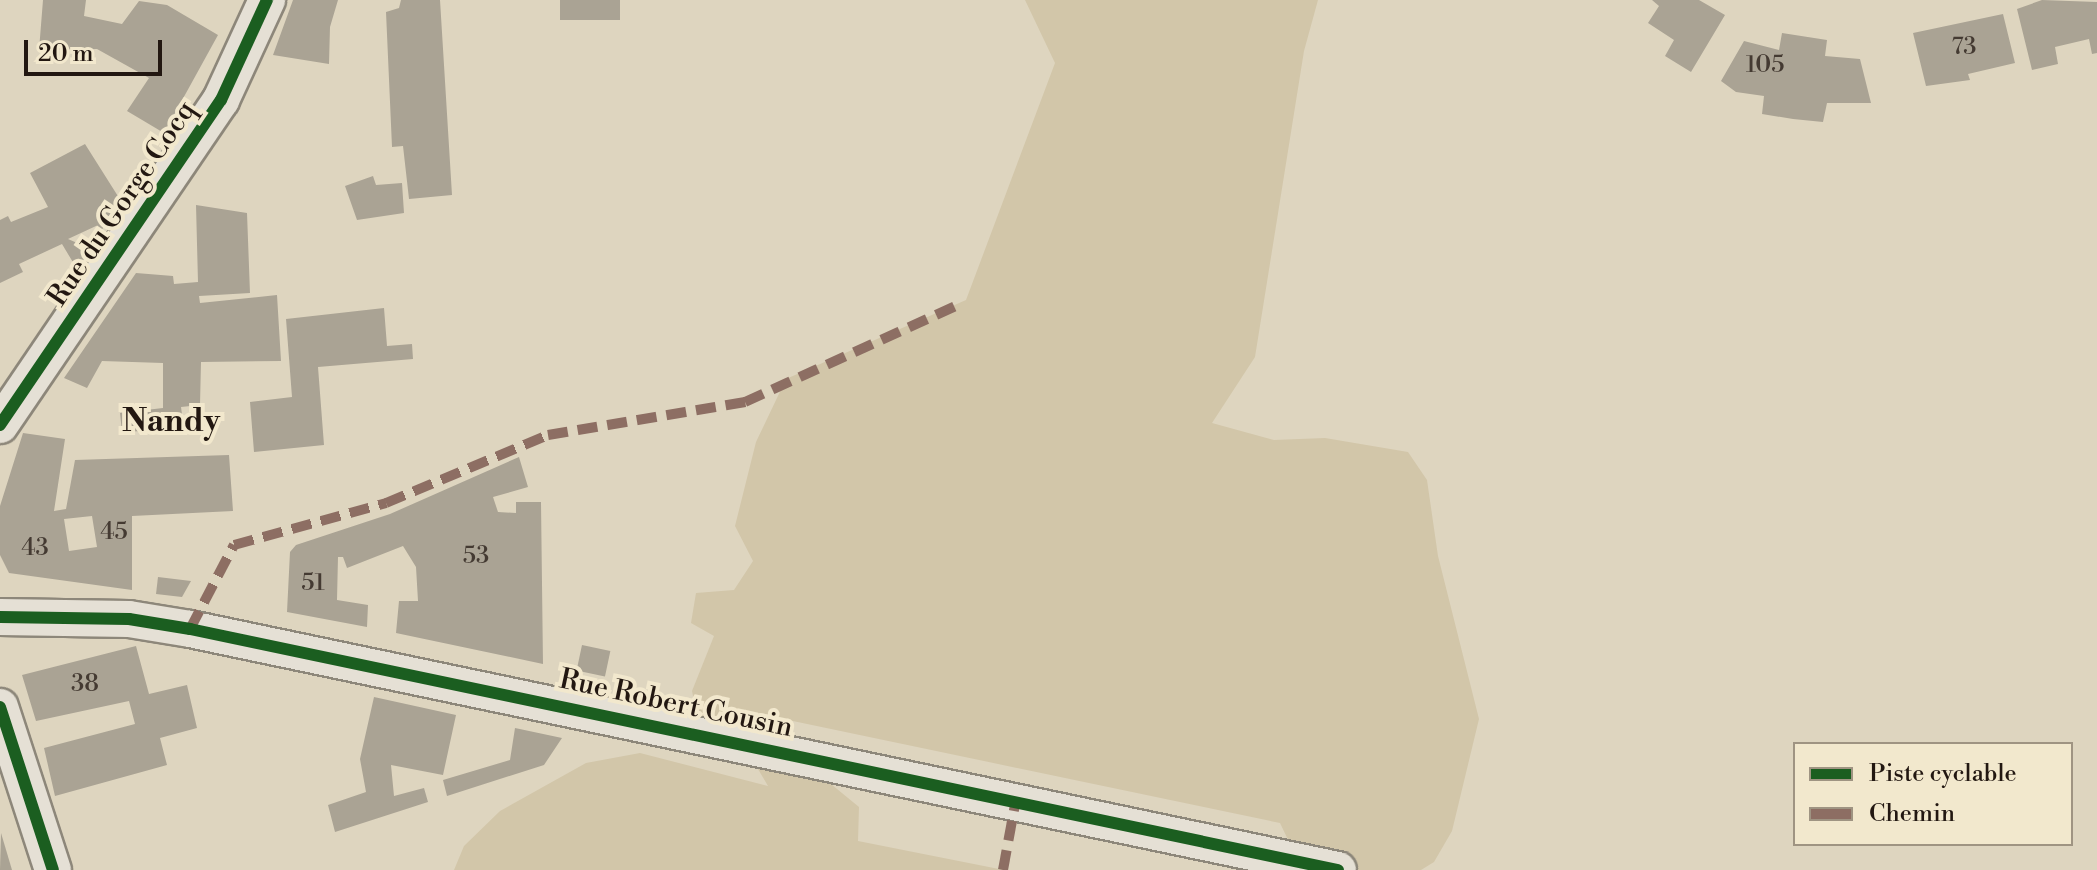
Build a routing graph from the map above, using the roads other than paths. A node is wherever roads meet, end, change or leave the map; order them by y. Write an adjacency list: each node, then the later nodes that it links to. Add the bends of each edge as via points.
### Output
1 (267, 0): 2 (street, Rue du Gorge Cocq, via 221,100)
2 (0, 425)
3 (0, 617): 6 (street, Rue Robert Cousin, via 129,619 190,629)
4 (0, 707): 5 (street)
5 (53, 870)
6 (1338, 870)

